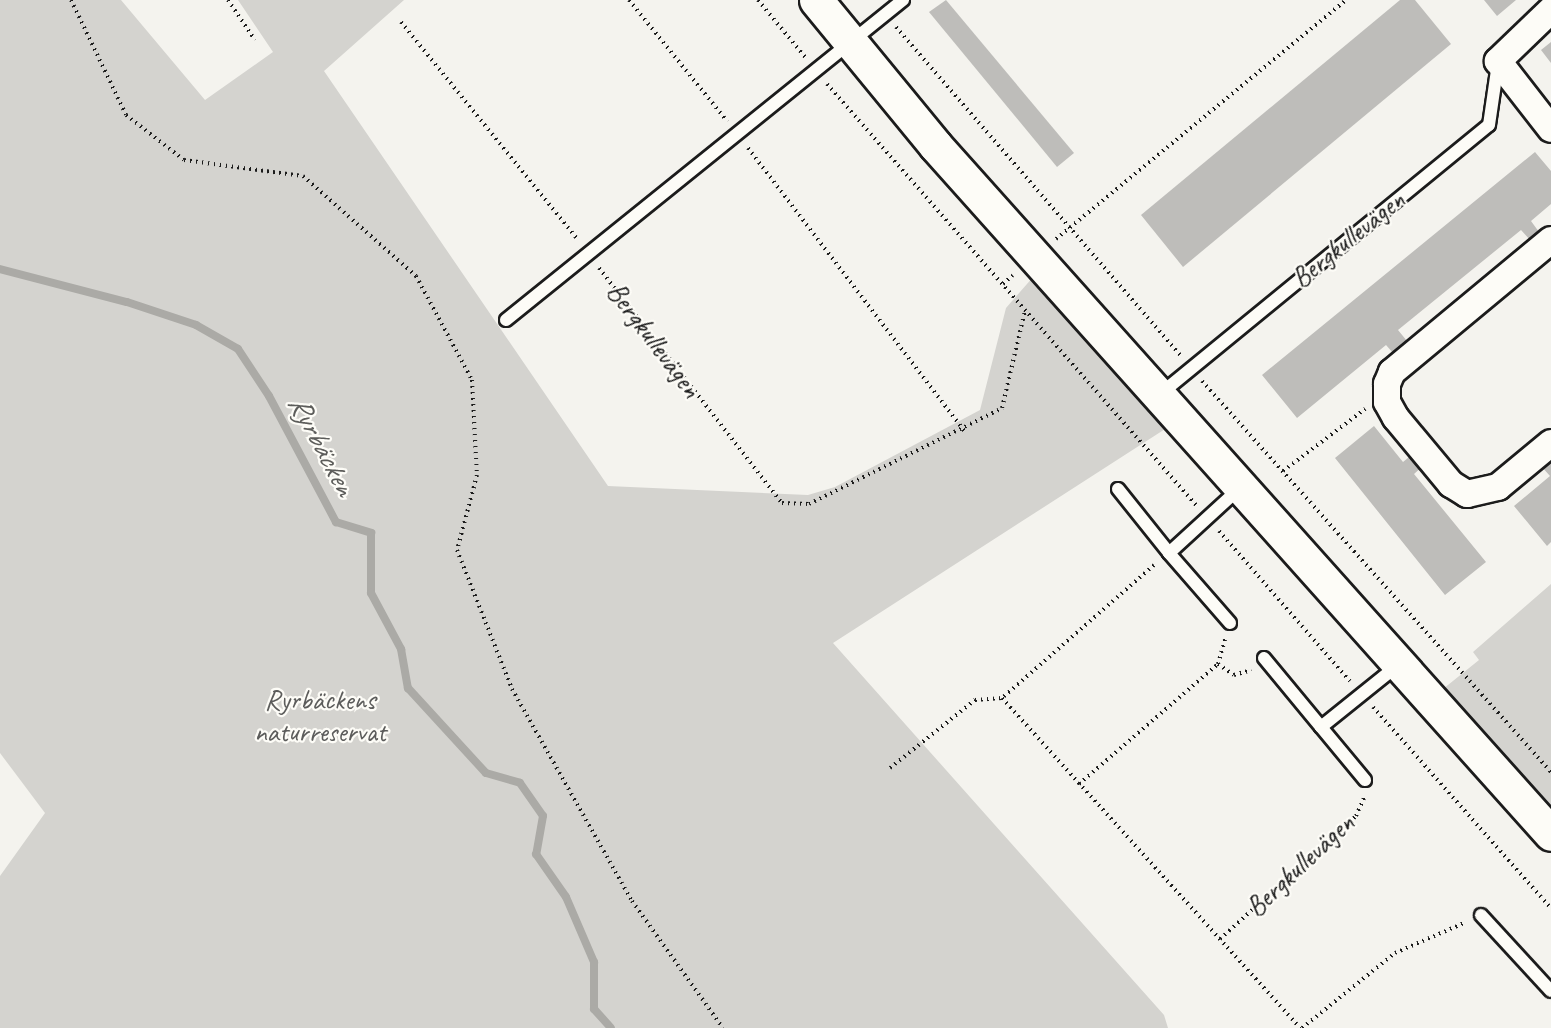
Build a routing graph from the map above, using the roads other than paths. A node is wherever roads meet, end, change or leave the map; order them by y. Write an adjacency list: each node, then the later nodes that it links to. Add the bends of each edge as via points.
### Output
1 (816, 0): 4 (street)
2 (903, 0): 4 (lane)
3 (1551, 10): 5 (street)
4 (852, 42): 8 (lane); 9 (street)
5 (1498, 61): 6 (street); 9 (lane, Bergkullevägen, via 1489,125)
6 (1551, 129)
7 (1551, 240): 10 (street, via 1392,372 1387,392 1396,418 1451,484 1467,494 1498,487)
8 (506, 320)
9 (1159, 396): 11 (street)
10 (1551, 443)
11 (1241, 487): 13 (lane); 16 (street)
12 (1118, 489): 13 (lane)
13 (1169, 553): 14 (lane)
14 (1230, 623)
15 (1264, 658): 17 (lane, Bergkullevägen)
16 (1399, 664): 17 (lane); 19 (street)
17 (1321, 727): 18 (lane, Bergkullevägen)
18 (1365, 780)
19 (1551, 834)
20 (1481, 915): 21 (lane)
21 (1551, 991)

